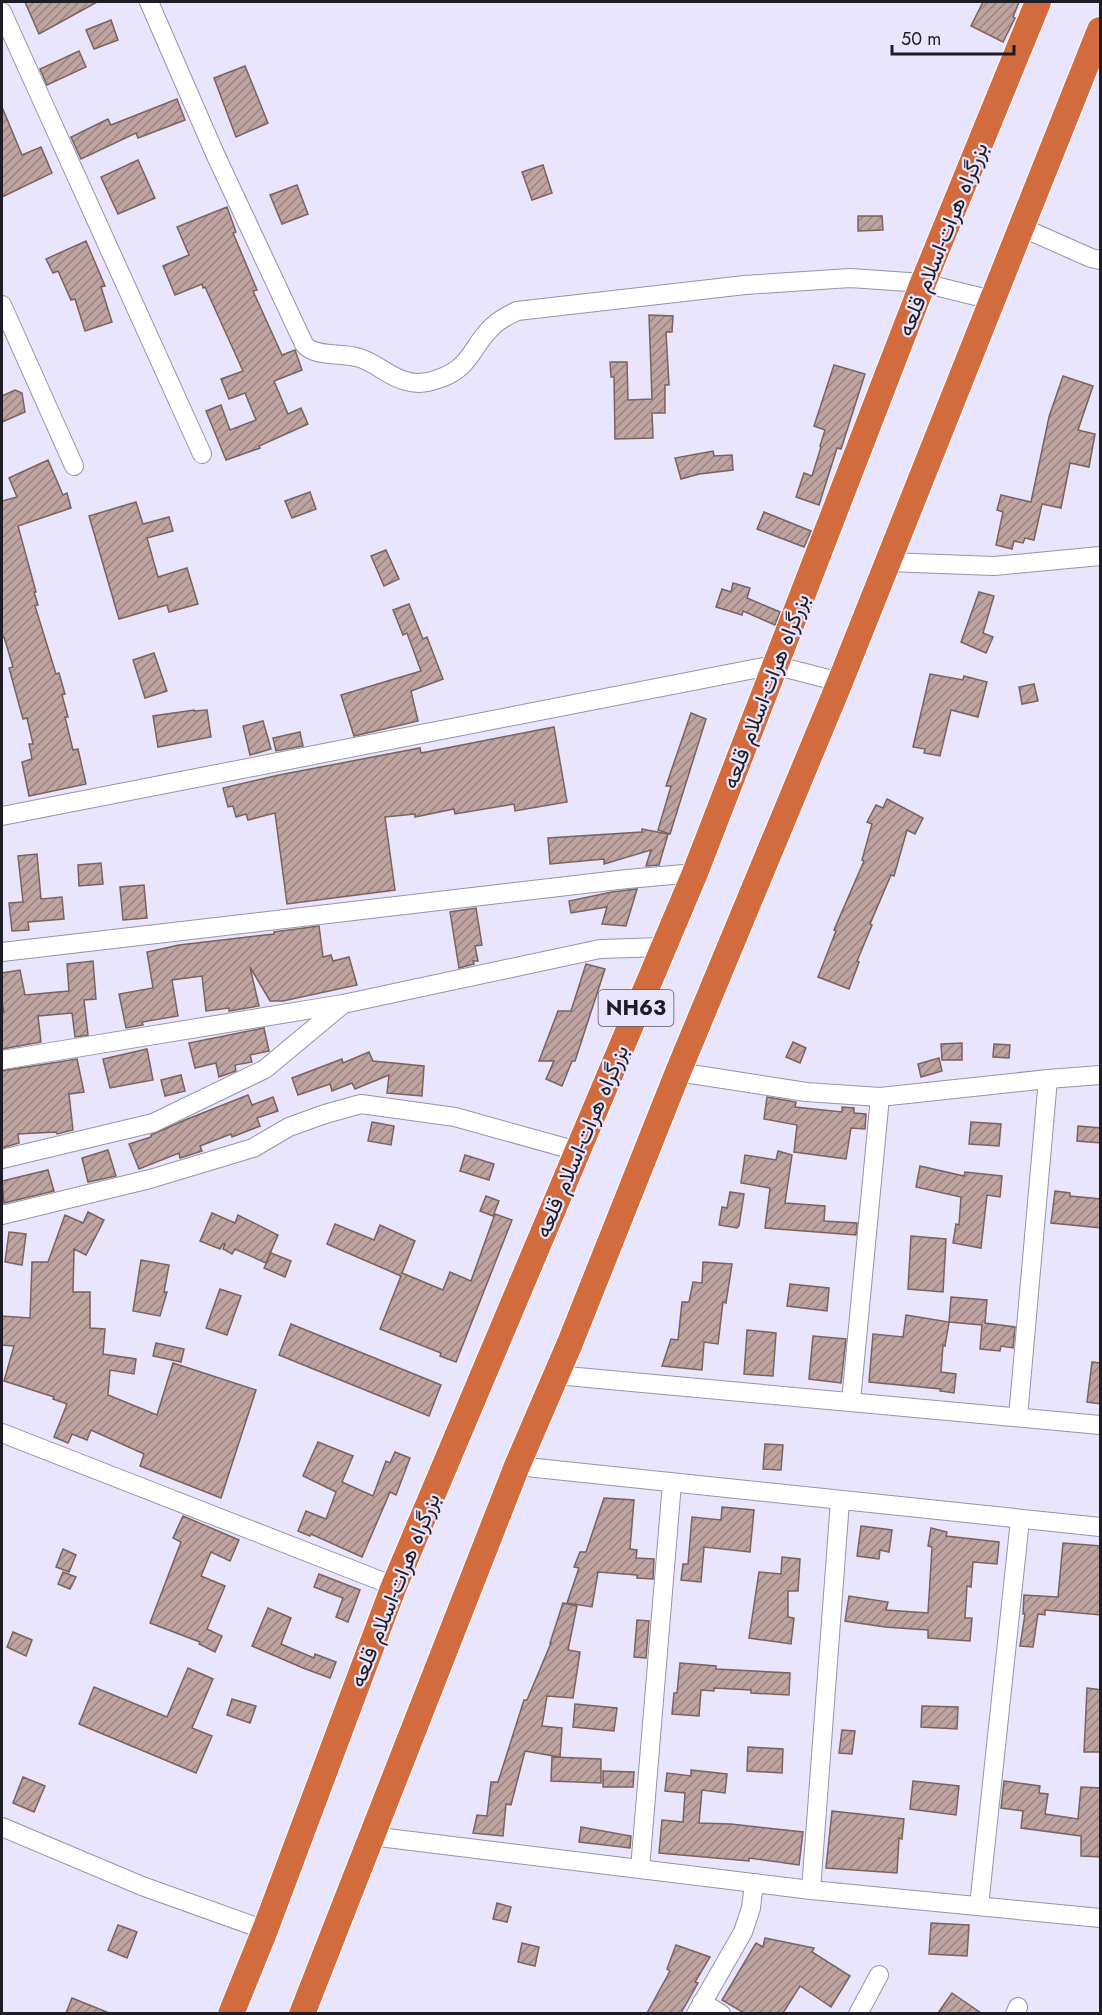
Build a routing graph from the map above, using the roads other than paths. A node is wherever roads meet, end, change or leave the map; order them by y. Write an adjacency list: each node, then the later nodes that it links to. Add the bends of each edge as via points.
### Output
1 (149, 2): 7 (street, via 216,156 310,351 363,359 394,378 429,383 456,372 492,327 517,311 746,285 850,278)
2 (1038, 2): 7 (highway, بزرگراه هرات-اسلام قلعه / NH63)
3 (2, 12): 10 (street)
4 (1101, 30): 5 (highway, NH63)
5 (1021, 227): 6 (street); 8 (highway, NH63)
6 (1101, 260)
7 (923, 283): 8 (street); 14 (highway, بزرگراه هرات-اسلام قلعه / NH63)
8 (992, 300): 13 (highway, NH63)
9 (2, 305): 11 (street)
10 (202, 454)
11 (74, 466)
12 (1101, 556): 13 (street, via 994,566)
13 (888, 562): 15 (highway, NH63)
14 (774, 665): 15 (street); 16 (street); 17 (highway, بزرگراه هرات-اسلام قلعه / NH63)
15 (840, 682): 22 (highway, NH63)
16 (2, 816)
17 (695, 873): 18 (highway, بزرگراه هرات-اسلام قلعه / NH63); 19 (street)
18 (662, 947): 20 (street, via 600,949); 26 (highway, بزرگراه هرات-اسلام قلعه / NH63)
19 (2, 952)
20 (343, 1004): 21 (street); 27 (street, via 265,1069 153,1123)
21 (2, 1060)
22 (678, 1072): 25 (street, via 806,1092); 29 (highway, NH63)
23 (1101, 1076): 24 (street)
24 (1048, 1079): 25 (street); 31 (street)
25 (880, 1097): 30 (street)
26 (577, 1151): 28 (street, via 455,1117 361,1104 289,1127 253,1148 150,1179); 39 (highway, بزرگراه هرات-اسلام قلعه / NH63)
27 (2, 1159)
28 (2, 1215)
29 (556, 1375): 30 (street); 34 (highway, NH63)
30 (851, 1401): 31 (street)
31 (1018, 1417): 32 (street)
32 (1101, 1425)
33 (2, 1433): 39 (street)
34 (517, 1466): 35 (street); 41 (highway, NH63)
35 (672, 1483): 36 (street); 42 (street)
36 (840, 1501): 37 (street); 44 (street)
37 (1020, 1520): 38 (street); 45 (street)
38 (1101, 1527)
39 (394, 1586): 47 (highway, بزرگراه هرات-اسلام قلعه / NH63)
40 (2, 1827): 47 (street, via 142,1886)
41 (371, 1836): 42 (street); 51 (highway, NH63)
42 (640, 1869): 43 (street)
43 (754, 1883): 44 (street); 49 (street, via 743,1932)
44 (811, 1890): 45 (street)
45 (978, 1906): 46 (street)
46 (1101, 1918)
47 (265, 1930): 50 (highway, بزرگراه هرات-اسلام قلعه / NH63)
48 (879, 1975): 53 (street)
49 (699, 2008): 52 (street)
50 (231, 2013)
51 (302, 2013)
52 (721, 2013)
53 (858, 2013)

